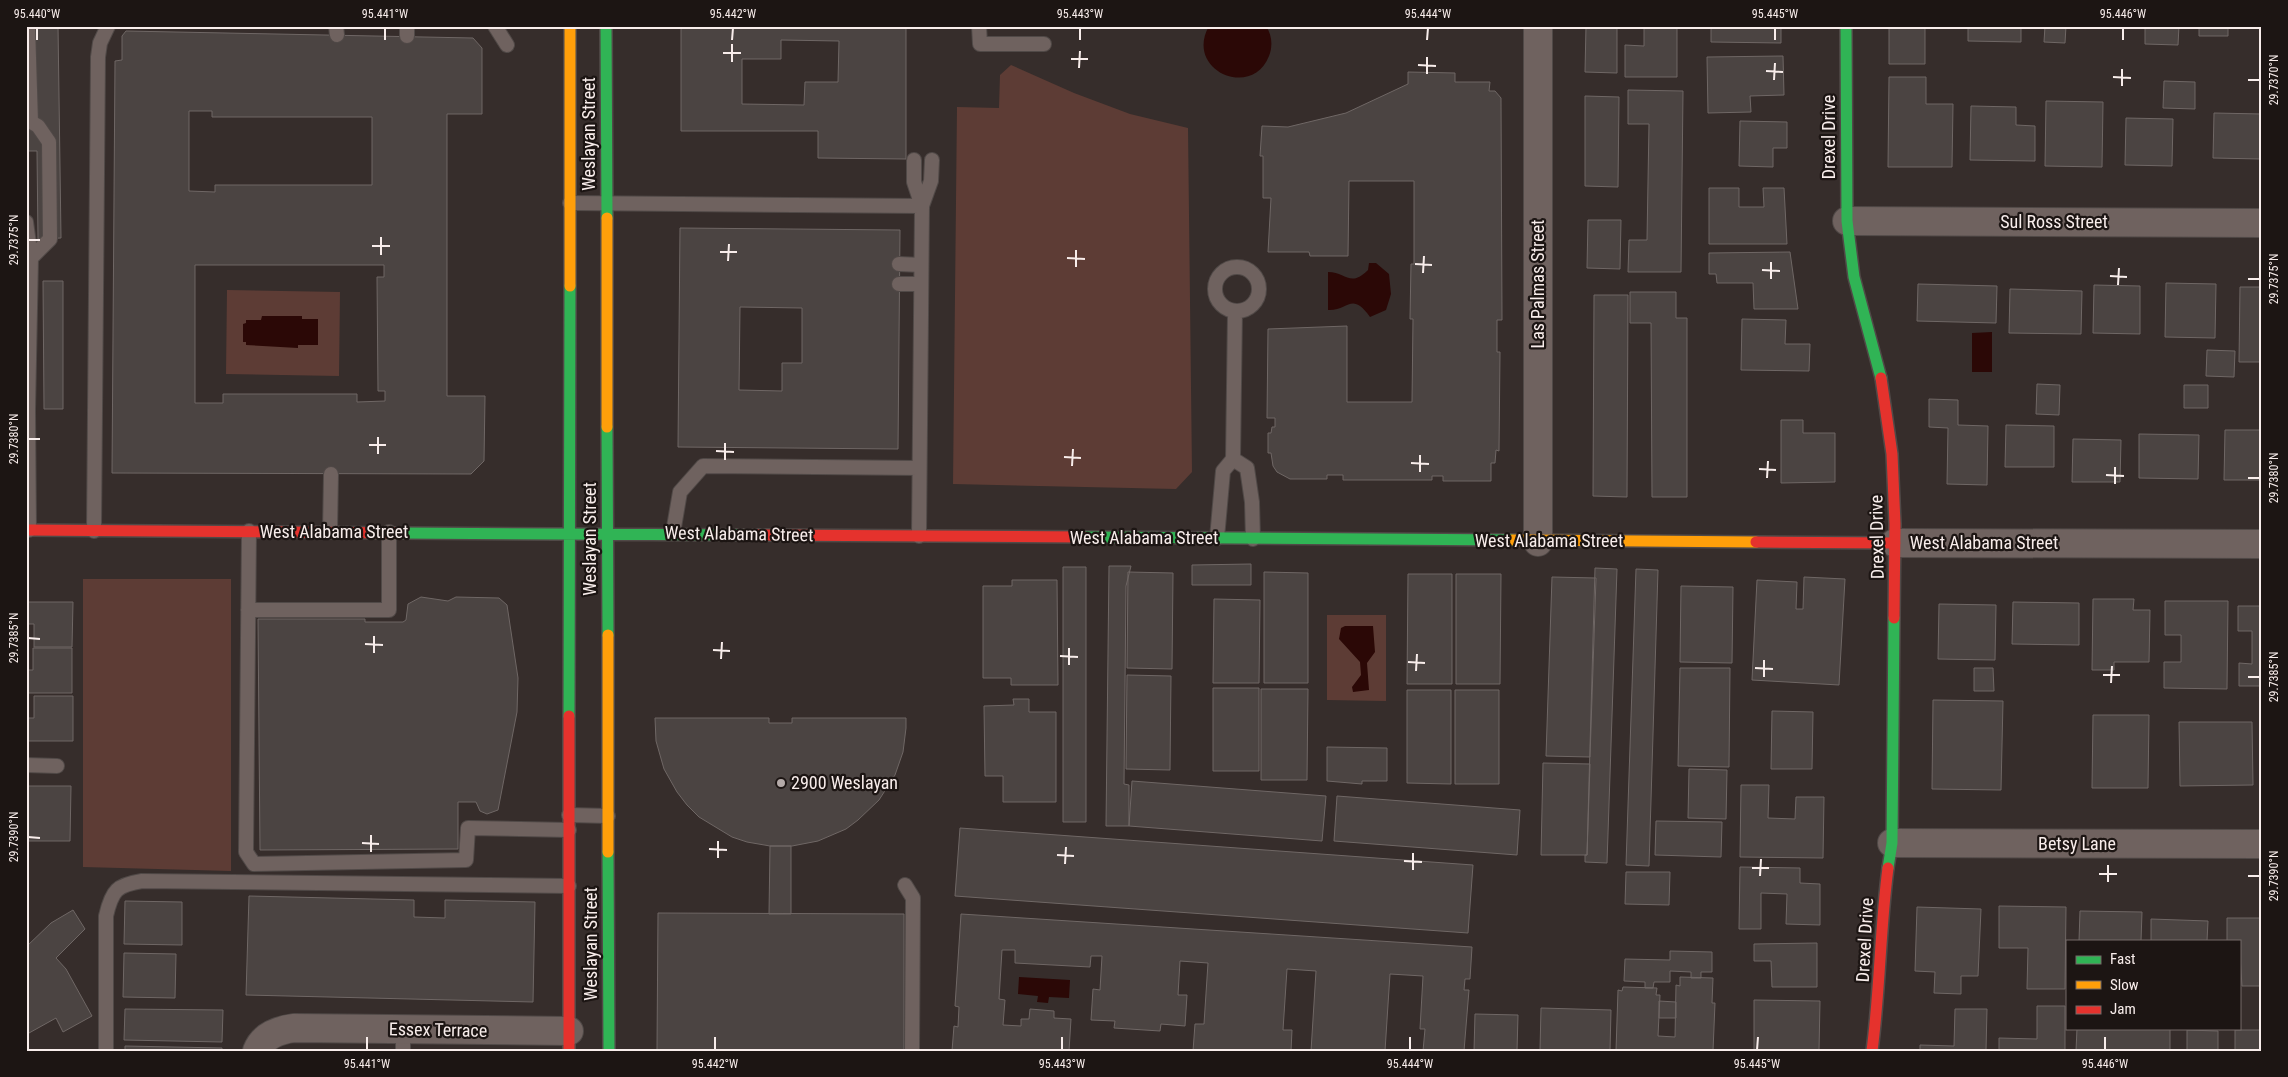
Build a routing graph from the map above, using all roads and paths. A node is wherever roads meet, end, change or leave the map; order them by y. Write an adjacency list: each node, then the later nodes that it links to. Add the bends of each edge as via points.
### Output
1 (28, 26): 19 (lane, via 30,122 45,132 50,151 50,239)
2 (108, 26): 29 (lane, via 98,57)
3 (495, 26): 10 (lane)
4 (570, 26): 13 (street, Weslayan Street)
5 (606, 26): 14 (street, Weslayan Street)
6 (980, 26): 9 (lane, via 980,44)
7 (1538, 26): 39 (street, Las Palmas Street)
8 (1846, 26): 16 (street, Drexel Drive)
9 (1044, 44)
10 (507, 45)
11 (914, 160): 15 (lane, via 914,182)
12 (932, 160): 15 (lane, via 931,181)
13 (570, 202): 14 (lane); 33 (street, Weslayan Street)
14 (607, 203): 15 (lane); 34 (street, Weslayan Street)
15 (922, 206): 21 (lane)
16 (1847, 221): 18 (street, Sul Ross Street); 40 (street, Drexel Drive, via 1854,277 1881,375 1892,454)
17 (26, 222): 19 (lane)
18 (2262, 223)
19 (31, 258): 28 (lane)
20 (899, 264): 21 (lane)
21 (921, 265): 23 (lane)
22 (899, 284): 23 (lane)
23 (921, 284): 26 (lane)
24 (1235, 311): 25 (lane)
25 (1233, 459): 37 (lane, via 1223,471); 38 (lane, via 1246,468 1252,502)
26 (920, 468): 35 (lane, via 703,466 680,492); 36 (lane)
27 (331, 474): 31 (lane)
28 (27, 530): 29 (street, West Alabama Street)
29 (94, 531): 30 (street, West Alabama Street)
30 (249, 532): 31 (street, West Alabama Street); 42 (lane)
31 (330, 532): 32 (street, West Alabama Street)
32 (389, 532): 33 (street, West Alabama Street); 42 (lane, via 389,610)
33 (568, 533): 34 (street, West Alabama Street); 45 (street, Weslayan Street)
34 (608, 533): 35 (street, West Alabama Street); 46 (street, Weslayan Street)
35 (673, 533): 36 (street, West Alabama Street)
36 (919, 536): 37 (street, West Alabama Street)
37 (1217, 538): 38 (street, West Alabama Street)
38 (1253, 539): 39 (street, West Alabama Street)
39 (1538, 542): 40 (street, West Alabama Street)
40 (1896, 543): 41 (street, West Alabama Street); 48 (street, Drexel Drive)
41 (2262, 544)
42 (248, 610): 47 (lane, via 246,852 254,864 466,860 468,828)
43 (26, 765): 44 (lane)
44 (57, 766)
45 (569, 815): 46 (lane); 47 (street, Weslayan Street)
46 (608, 816): 56 (street, Weslayan Street)
47 (569, 830): 51 (street, Weslayan Street)
48 (1892, 843): 49 (street, Betsy Lane); 58 (street, Drexel Drive, via 1883,906)
49 (2262, 844)
50 (905, 885): 57 (lane, via 913,898)
51 (569, 886): 53 (street, Weslayan Street); 54 (lane, via 127,883 118,888 110,899 106,916)
52 (403, 1040): 53 (street, Essex Terrace); 55 (street, Essex Terrace, via 282,1029 264,1040)
53 (569, 1041)
54 (106, 1051)
55 (257, 1051)
56 (609, 1051)
57 (912, 1051)
58 (1872, 1051)

